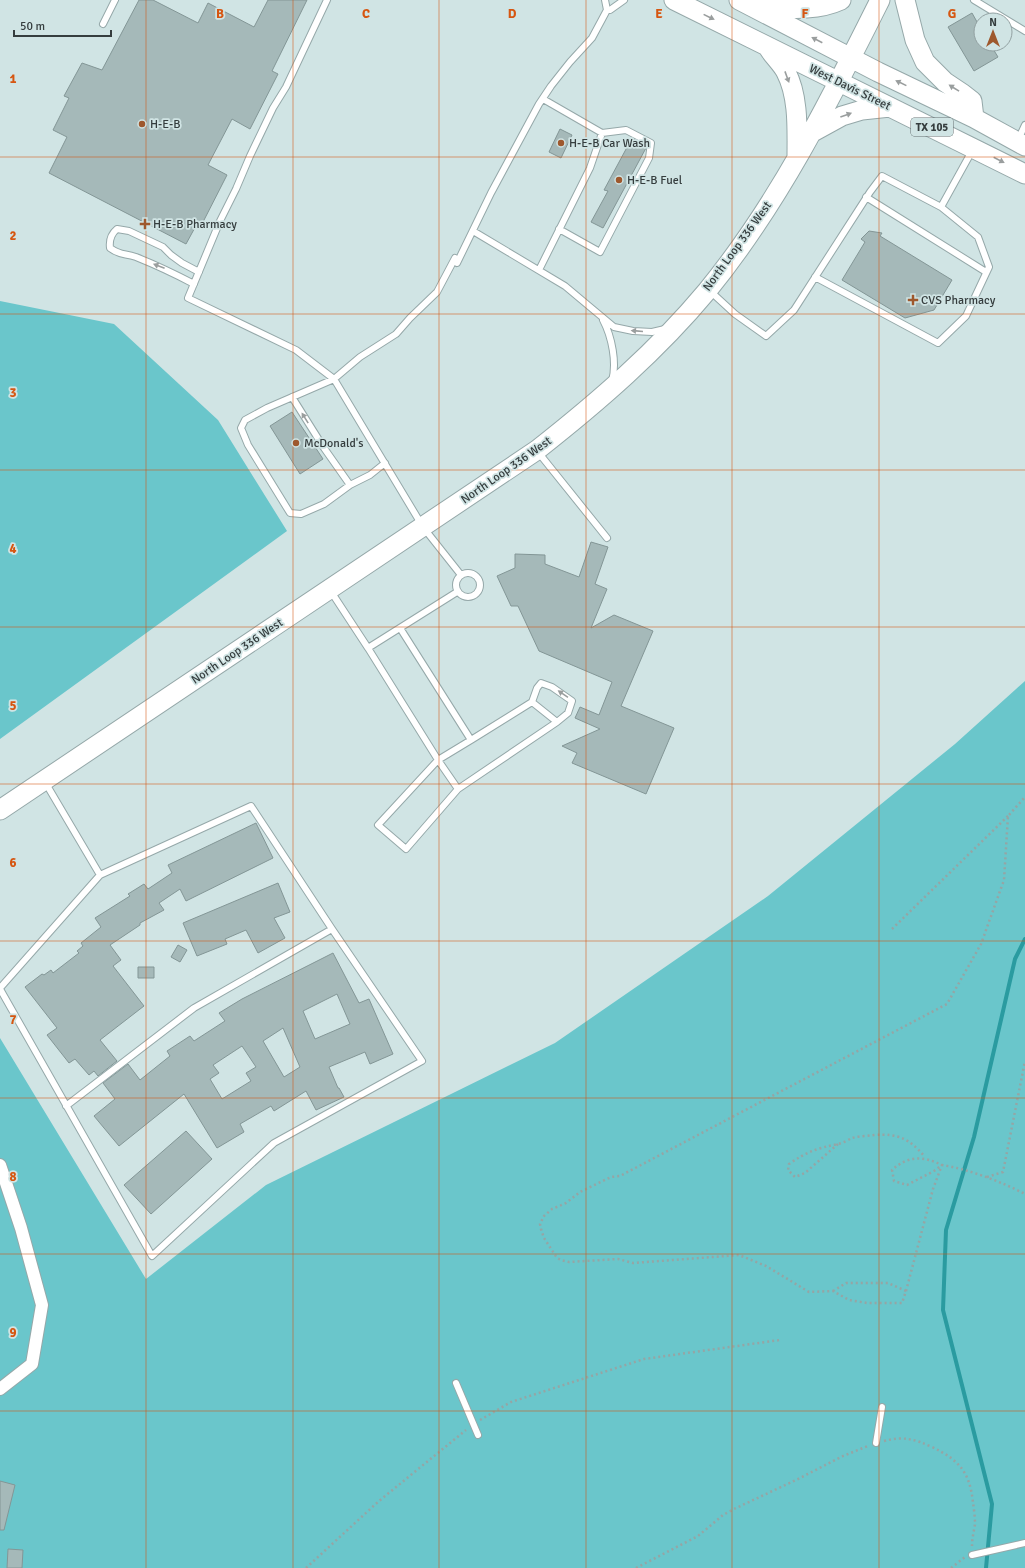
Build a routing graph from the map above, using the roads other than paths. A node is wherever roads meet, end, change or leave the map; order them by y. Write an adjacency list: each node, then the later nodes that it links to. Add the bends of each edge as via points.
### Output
1 (115, 0): 12 (lane)
2 (327, 0): 32 (lane, via 250,156)
3 (605, 0): 11 (lane)
4 (624, 0): 11 (lane)
5 (674, 0): 14 (main road, West Davis Street / TX 105, one-way to 14)
6 (842, 0): 10 (main road, via 831,5 805,9)
7 (880, 0): 15 (main road, North Loop 336 West)
8 (905, 0): 19 (main road, one-way to 8, via 972,101 945,82 925,62 914,40)
9 (974, 0): 13 (lane)
10 (746, 3): 15 (main road, TX 105, one-way to 10)
11 (607, 10): 17 (lane, via 592,38 570,62)
12 (103, 24)
13 (1025, 31)
14 (766, 45): 16 (main road, West Davis Street / TX 105); 25 (main road, one-way to 25, via 786,72 793,93)
15 (851, 58): 16 (main road, North Loop 336 West); 19 (main road, TX 105, one-way to 15)
16 (838, 81): 18 (main road, West Davis Street / TX 105); 22 (main road, North Loop 336 West)
17 (543, 99): 21 (lane); 30 (lane, via 507,162)
18 (890, 107): 22 (main road, one-way to 18, via 842,116 862,110); 24 (main road, West Davis Street / TX 105)
19 (974, 118): 23 (main road, TX 105)
20 (1025, 125): 23 (lane)
21 (602, 133): 29 (lane, via 590,168); 29 (lane, via 626,130 651,142 649,158 600,252)
22 (811, 133): 25 (main road, North Loop 336 West)
23 (1021, 144)
24 (974, 148): 26 (main road, West Davis Street / TX 105, one-way to 26); 28 (lane)
25 (797, 159): 36 (main road, North Loop 336 West, via 737,251)
26 (1025, 174)
27 (866, 197): 28 (lane, via 882,176); 33 (lane); 34 (lane)
28 (940, 208): 33 (lane, via 978,237 989,267)
29 (559, 229): 31 (lane)
30 (473, 231): 31 (lane); 39 (lane, via 457,263 455,258 437,292 396,334 360,357)
31 (539, 270): 37 (lane, via 565,286)
32 (199, 272): 35 (lane); 35 (lane, one-way to 32, via 134,256 117,253 110,248 112,232 116,229 140,236 163,247 182,263)
33 (986, 272): 34 (lane, via 966,316 938,343)
34 (815, 277): 36 (lane, via 794,310 766,336 735,314)
35 (194, 284): 39 (lane, via 188,298 296,350)
36 (708, 289): 38 (main road, North Loop 336 West)
37 (601, 317): 38 (lane, one-way to 37, via 652,332 633,331 614,327); 40 (lane, via 608,331 613,352 613,379)
38 (675, 326): 40 (main road, North Loop 336 West)
39 (334, 379): 41 (lane); 43 (lane)
40 (608, 392): 42 (main road, North Loop 336 West)
41 (292, 397): 44 (lane, one-way to 41); 44 (lane, via 245,420 241,428 248,445 290,513 301,514 324,504)
42 (537, 450): 45 (main road, North Loop 336 West); 46 (lane)
43 (385, 462): 44 (lane, via 370,475); 45 (lane)
44 (350, 485)
45 (423, 527): 47 (lane); 48 (main road, North Loop 336 West)
46 (607, 538)
47 (461, 575): 49 (lane, via 456,582); 49 (lane, via 471,573 478,579 480,588 474,596 465,597)
48 (330, 589): 51 (lane); 56 (main road, North Loop 336 West)
49 (457, 592): 50 (lane)
50 (400, 628): 51 (lane); 54 (lane)
51 (368, 648): 55 (lane)
52 (532, 702): 53 (lane); 53 (lane, one-way to 52, via 568,713 572,701 552,687 541,683); 54 (lane)
53 (557, 722): 57 (lane)
54 (471, 740): 55 (lane)
55 (438, 760): 57 (lane); 57 (lane, via 378,825 406,849)
56 (43, 780): 58 (main road, North Loop 336 West); 59 (lane)
57 (458, 789)
58 (0, 810)
59 (100, 875): 60 (lane, via 252,806); 61 (lane)
60 (332, 929): 62 (lane, via 194,1008); 62 (lane, via 422,1061 274,1143 152,1256)
61 (0, 988): 62 (lane)
62 (66, 1106)
63 (0, 1165): 65 (street, via 21,1228 42,1305 32,1364)
64 (456, 1383): 67 (lane)
65 (0, 1389)
66 (882, 1407): 68 (lane)
67 (478, 1435)
68 (876, 1443)
69 (1025, 1543): 70 (lane)
70 (970, 1555)

